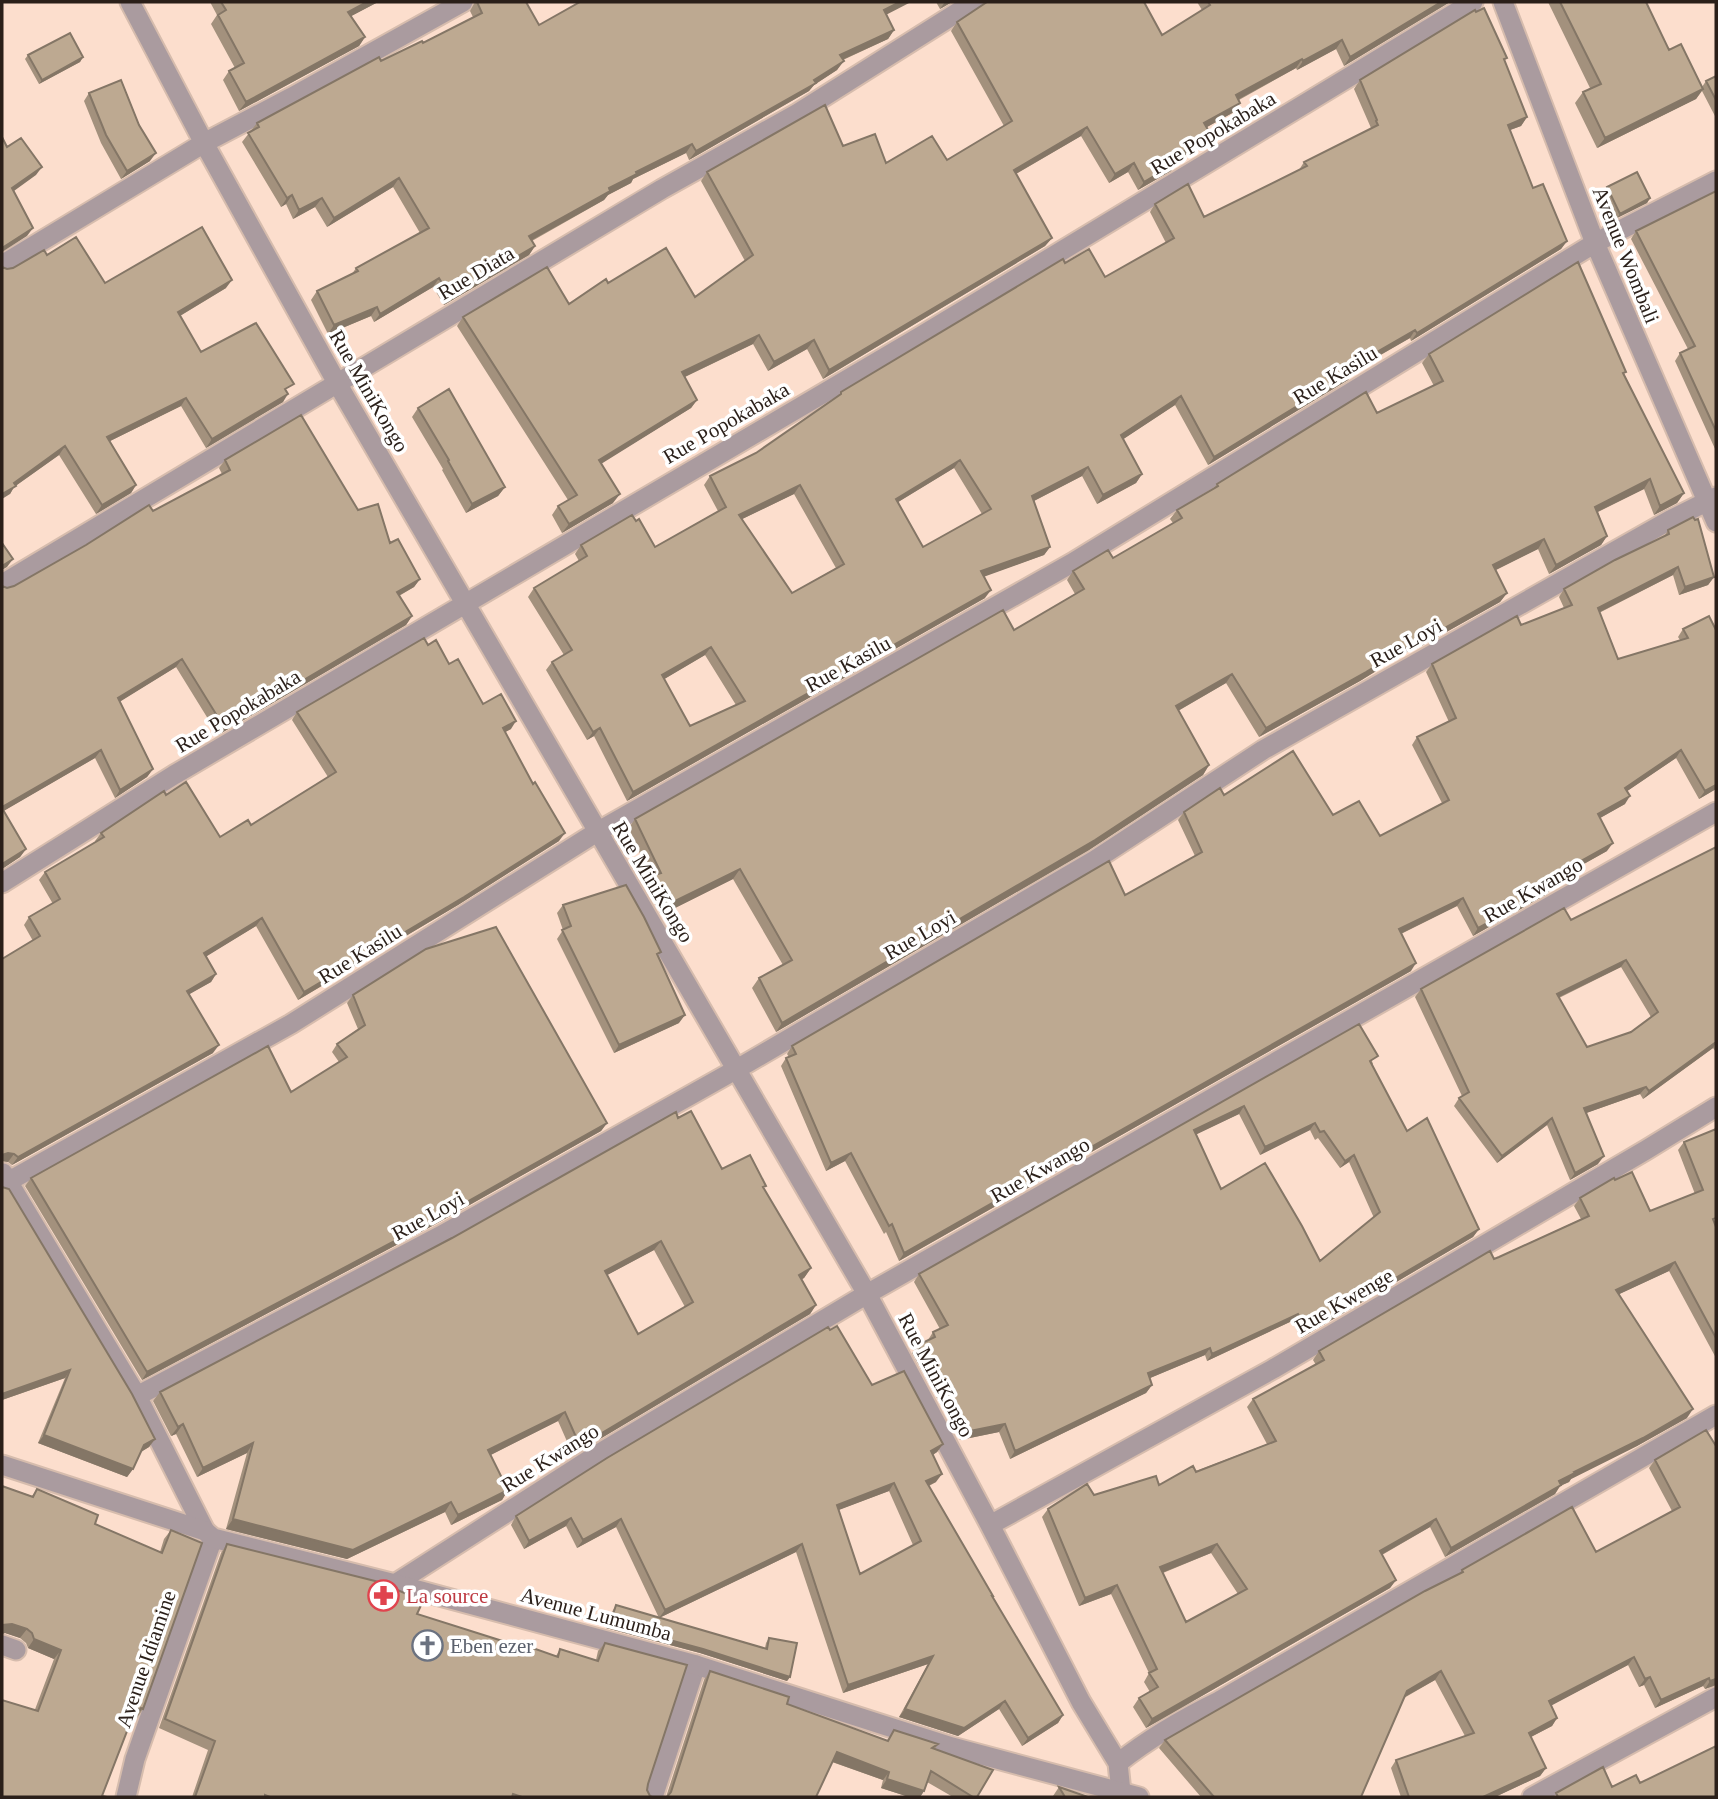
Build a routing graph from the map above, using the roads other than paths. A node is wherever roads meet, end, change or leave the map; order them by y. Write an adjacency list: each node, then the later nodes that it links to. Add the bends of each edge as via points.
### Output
1 (130, 2): 6 (street, Rue MiniKongo)
2 (463, 2): 6 (street)
3 (974, 2): 10 (street, Rue Diata, via 798,113)
4 (1473, 2): 14 (street, Rue Popokabaka, via 920,336)
5 (1503, 2): 8 (street, Avenue Wombali)
6 (204, 143): 9 (street); 10 (street, Rue MiniKongo)
7 (1716, 181): 8 (street, Rue Kasilu)
8 (1595, 243): 11 (street, Avenue Wombali); 16 (street, Rue Kasilu, via 1072,563)
9 (2, 265)
10 (337, 383): 13 (street, Rue Diata); 14 (street, Rue MiniKongo)
11 (1712, 500): 12 (street, Avenue Wombali); 18 (street, Rue Loyi, via 1264,750 1095,860)
12 (1716, 522)
13 (2, 584)
14 (466, 602): 16 (street, Rue MiniKongo); 17 (street, Rue Popokabaka)
15 (1716, 812): 21 (street, Rue Kwango)
16 (597, 832): 18 (street, Rue MiniKongo); 20 (street, Rue Kasilu, via 291,1024)
17 (2, 883)
18 (737, 1069): 21 (street, Rue MiniKongo); 22 (street, Rue Loyi, via 440,1236)
19 (1716, 1107): 25 (street, Rue Kwenge, via 1273,1369)
20 (4, 1179): 22 (street)
21 (867, 1294): 25 (street, Rue MiniKongo); 27 (street, Rue Kwango, via 595,1456)
22 (137, 1396): 26 (street)
23 (1716, 1415): 30 (street, via 1184,1718)
24 (2, 1465): 26 (street, Avenue Lumumba)
25 (990, 1525): 30 (street, Rue MiniKongo)
26 (209, 1535): 27 (street, Avenue Lumumba); 32 (street, Avenue Idiamine)
27 (395, 1584): 28 (street, Avenue Lumumba)
28 (696, 1665): 31 (street, Avenue Lumumba, via 952,1747); 33 (street)
29 (1716, 1697): 34 (street)
30 (1118, 1763): 31 (street, Rue MiniKongo)
31 (1130, 1794)
32 (126, 1797)
33 (653, 1797)
34 (1532, 1797)

